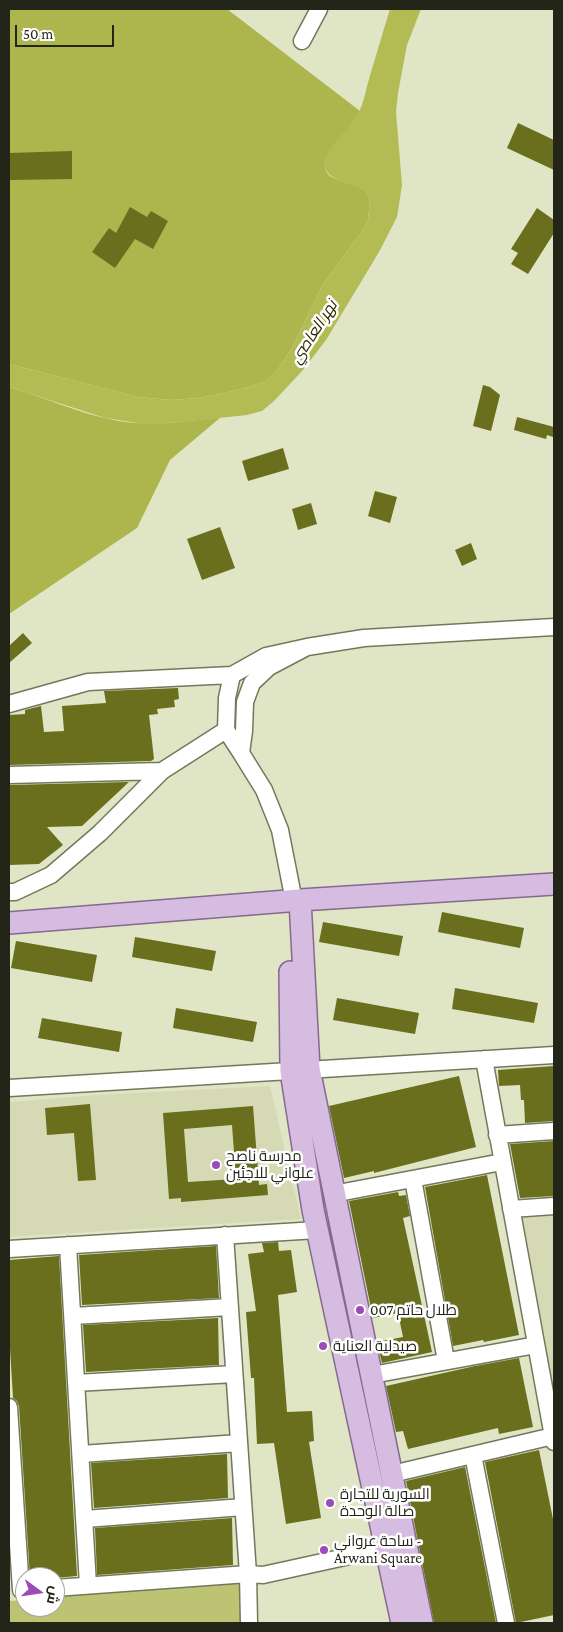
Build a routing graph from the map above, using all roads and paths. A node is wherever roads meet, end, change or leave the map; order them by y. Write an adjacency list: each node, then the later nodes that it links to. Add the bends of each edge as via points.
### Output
1 (319, 9): 2 (street)
2 (302, 41)
3 (554, 627): 4 (street, via 364,638)
4 (307, 647): 5 (street, via 266,656); 8 (street, via 269,668 252,683 245,702)
5 (232, 675): 6 (street, via 88,682); 7 (street)
6 (9, 704)
7 (226, 730): 8 (street); 9 (street)
8 (241, 753): 13 (street, via 264,790 280,830)
9 (162, 771): 10 (street); 12 (street, via 51,876)
10 (9, 775)
11 (554, 884): 13 (main road)
12 (9, 892)
13 (293, 898): 14 (main road); 17 (main road)
14 (9, 923)
15 (554, 1055): 16 (street)
16 (484, 1059): 17 (street); 20 (street)
17 (300, 1070): 18 (street); 23 (main road); 26 (main road)
18 (9, 1088)
19 (554, 1131): 20 (street)
20 (498, 1135): 21 (street)
21 (502, 1162): 22 (street); 25 (street)
22 (413, 1179): 23 (street); 33 (street)
23 (333, 1194): 35 (main road)
24 (554, 1206): 25 (street)
25 (511, 1209): 32 (street)
26 (317, 1230): 27 (street); 45 (main road)
27 (225, 1234): 28 (street); 30 (street)
28 (68, 1245): 29 (street); 31 (street)
29 (9, 1248)
30 (230, 1307): 31 (street); 34 (street)
31 (73, 1316): 36 (street)
32 (536, 1345): 33 (street); 38 (street)
33 (446, 1361): 35 (street)
34 (234, 1374): 36 (street); 39 (street)
35 (372, 1375): 42 (main road)
36 (76, 1383): 40 (street)
37 (9, 1407): 46 (street)
38 (554, 1439): 41 (street)
39 (239, 1443): 40 (street); 43 (street)
40 (81, 1454): 44 (street)
41 (473, 1455): 42 (street); 53 (street)
42 (392, 1474): 52 (main road)
43 (243, 1507): 44 (street); 47 (street)
44 (84, 1519): 48 (street)
45 (386, 1548): 47 (street, via 263,1575); 51 (main road)
46 (17, 1567)
47 (248, 1574): 48 (street); 50 (street)
48 (88, 1585): 49 (street)
49 (65, 1587)
50 (249, 1623)
51 (402, 1623)
52 (422, 1623)
53 (506, 1623)

